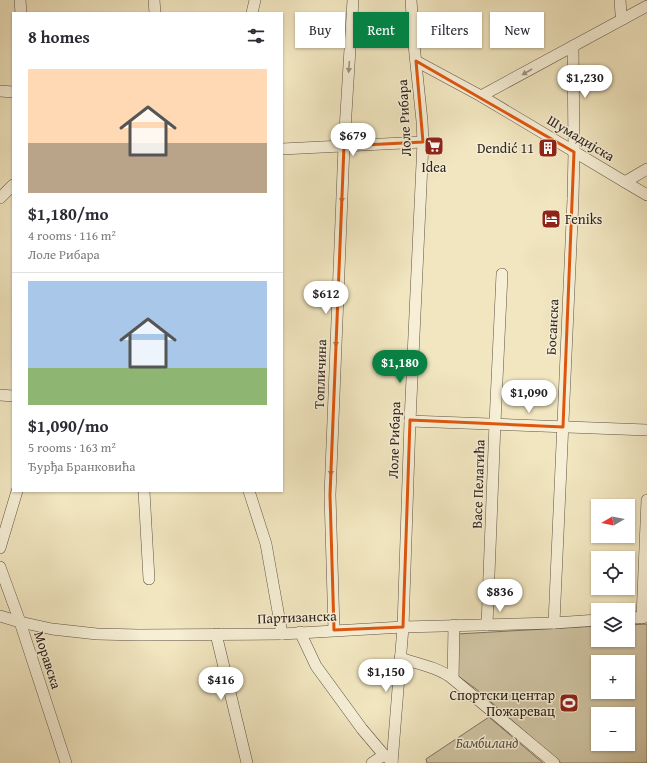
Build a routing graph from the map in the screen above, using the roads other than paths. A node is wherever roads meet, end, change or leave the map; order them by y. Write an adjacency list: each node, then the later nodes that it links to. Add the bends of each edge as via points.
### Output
1 (20, 0): 8 (street)
2 (154, 0): 9 (street)
3 (255, 0): 10 (street)
4 (353, 0): 18 (street, Топличина, one-way to 18)
5 (411, 0): 13 (street, Лоле Рибара)
6 (620, 0): 11 (street)
7 (647, 6): 11 (street)
8 (21, 12)
9 (155, 12)
10 (252, 12)
11 (623, 19): 12 (street)
12 (573, 46): 16 (street, one-way to 16); 20 (street, Босанска)
13 (416, 61): 16 (street, Шумадијска); 17 (street, Лоле Рибара)
14 (0, 91): 15 (street)
15 (12, 92)
16 (481, 96): 20 (street, Шумадијска)
17 (423, 142): 18 (street); 29 (street, Лоле Рибара)
18 (344, 146): 19 (street); 49 (street, Топличина, one-way to 49, via 330,495)
19 (283, 149)
20 (574, 152): 22 (street, Шумадијска); 31 (street, Босанска)
21 (647, 169): 22 (street)
22 (625, 182): 24 (street, Шумадијска)
23 (12, 186): 25 (street)
24 (647, 196)
25 (0, 198)
26 (502, 274): 30 (street, Васе Пелагића)
27 (0, 395): 28 (street)
28 (12, 396)
29 (410, 421): 30 (street); 48 (street, Лоле Рибара)
30 (495, 424): 31 (street); 46 (street, Васе Пелагића)
31 (563, 427): 32 (street); 45 (street, Босанска)
32 (647, 430)
33 (17, 492): 37 (street)
34 (144, 492): 39 (street)
35 (250, 492): 52 (street, via 266,544)
36 (647, 500): 41 (street)
37 (0, 548)
38 (0, 567): 44 (street, Моравска)
39 (149, 579)
40 (0, 616): 44 (street, Партизанска)
41 (645, 617): 42 (street)
42 (635, 618)
43 (591, 620): 45 (street, Партизанска)
44 (20, 622): 51 (street, Партизанска, via 97,634); 56 (street, Моравска)
45 (554, 623): 46 (street, Партизанска)
46 (487, 624): 47 (street, Партизанска)
47 (454, 625): 48 (street, Партизанска); 54 (street)
48 (403, 627): 49 (street, Партизанска); 53 (street, Лоле Рибара)
49 (334, 630): 50 (street, Партизанска)
50 (300, 632): 52 (street, Партизанска); 55 (street, via 316,666 362,729)
51 (216, 634): 52 (street, Партизанска); 57 (street)
52 (282, 634)
53 (400, 658): 54 (street, via 439,670); 55 (street, Лоле Рибара, via 394,741)
54 (453, 678): 59 (street)
55 (389, 760): 58 (street)
56 (66, 763)
57 (247, 763)
58 (372, 763)
59 (554, 763)

